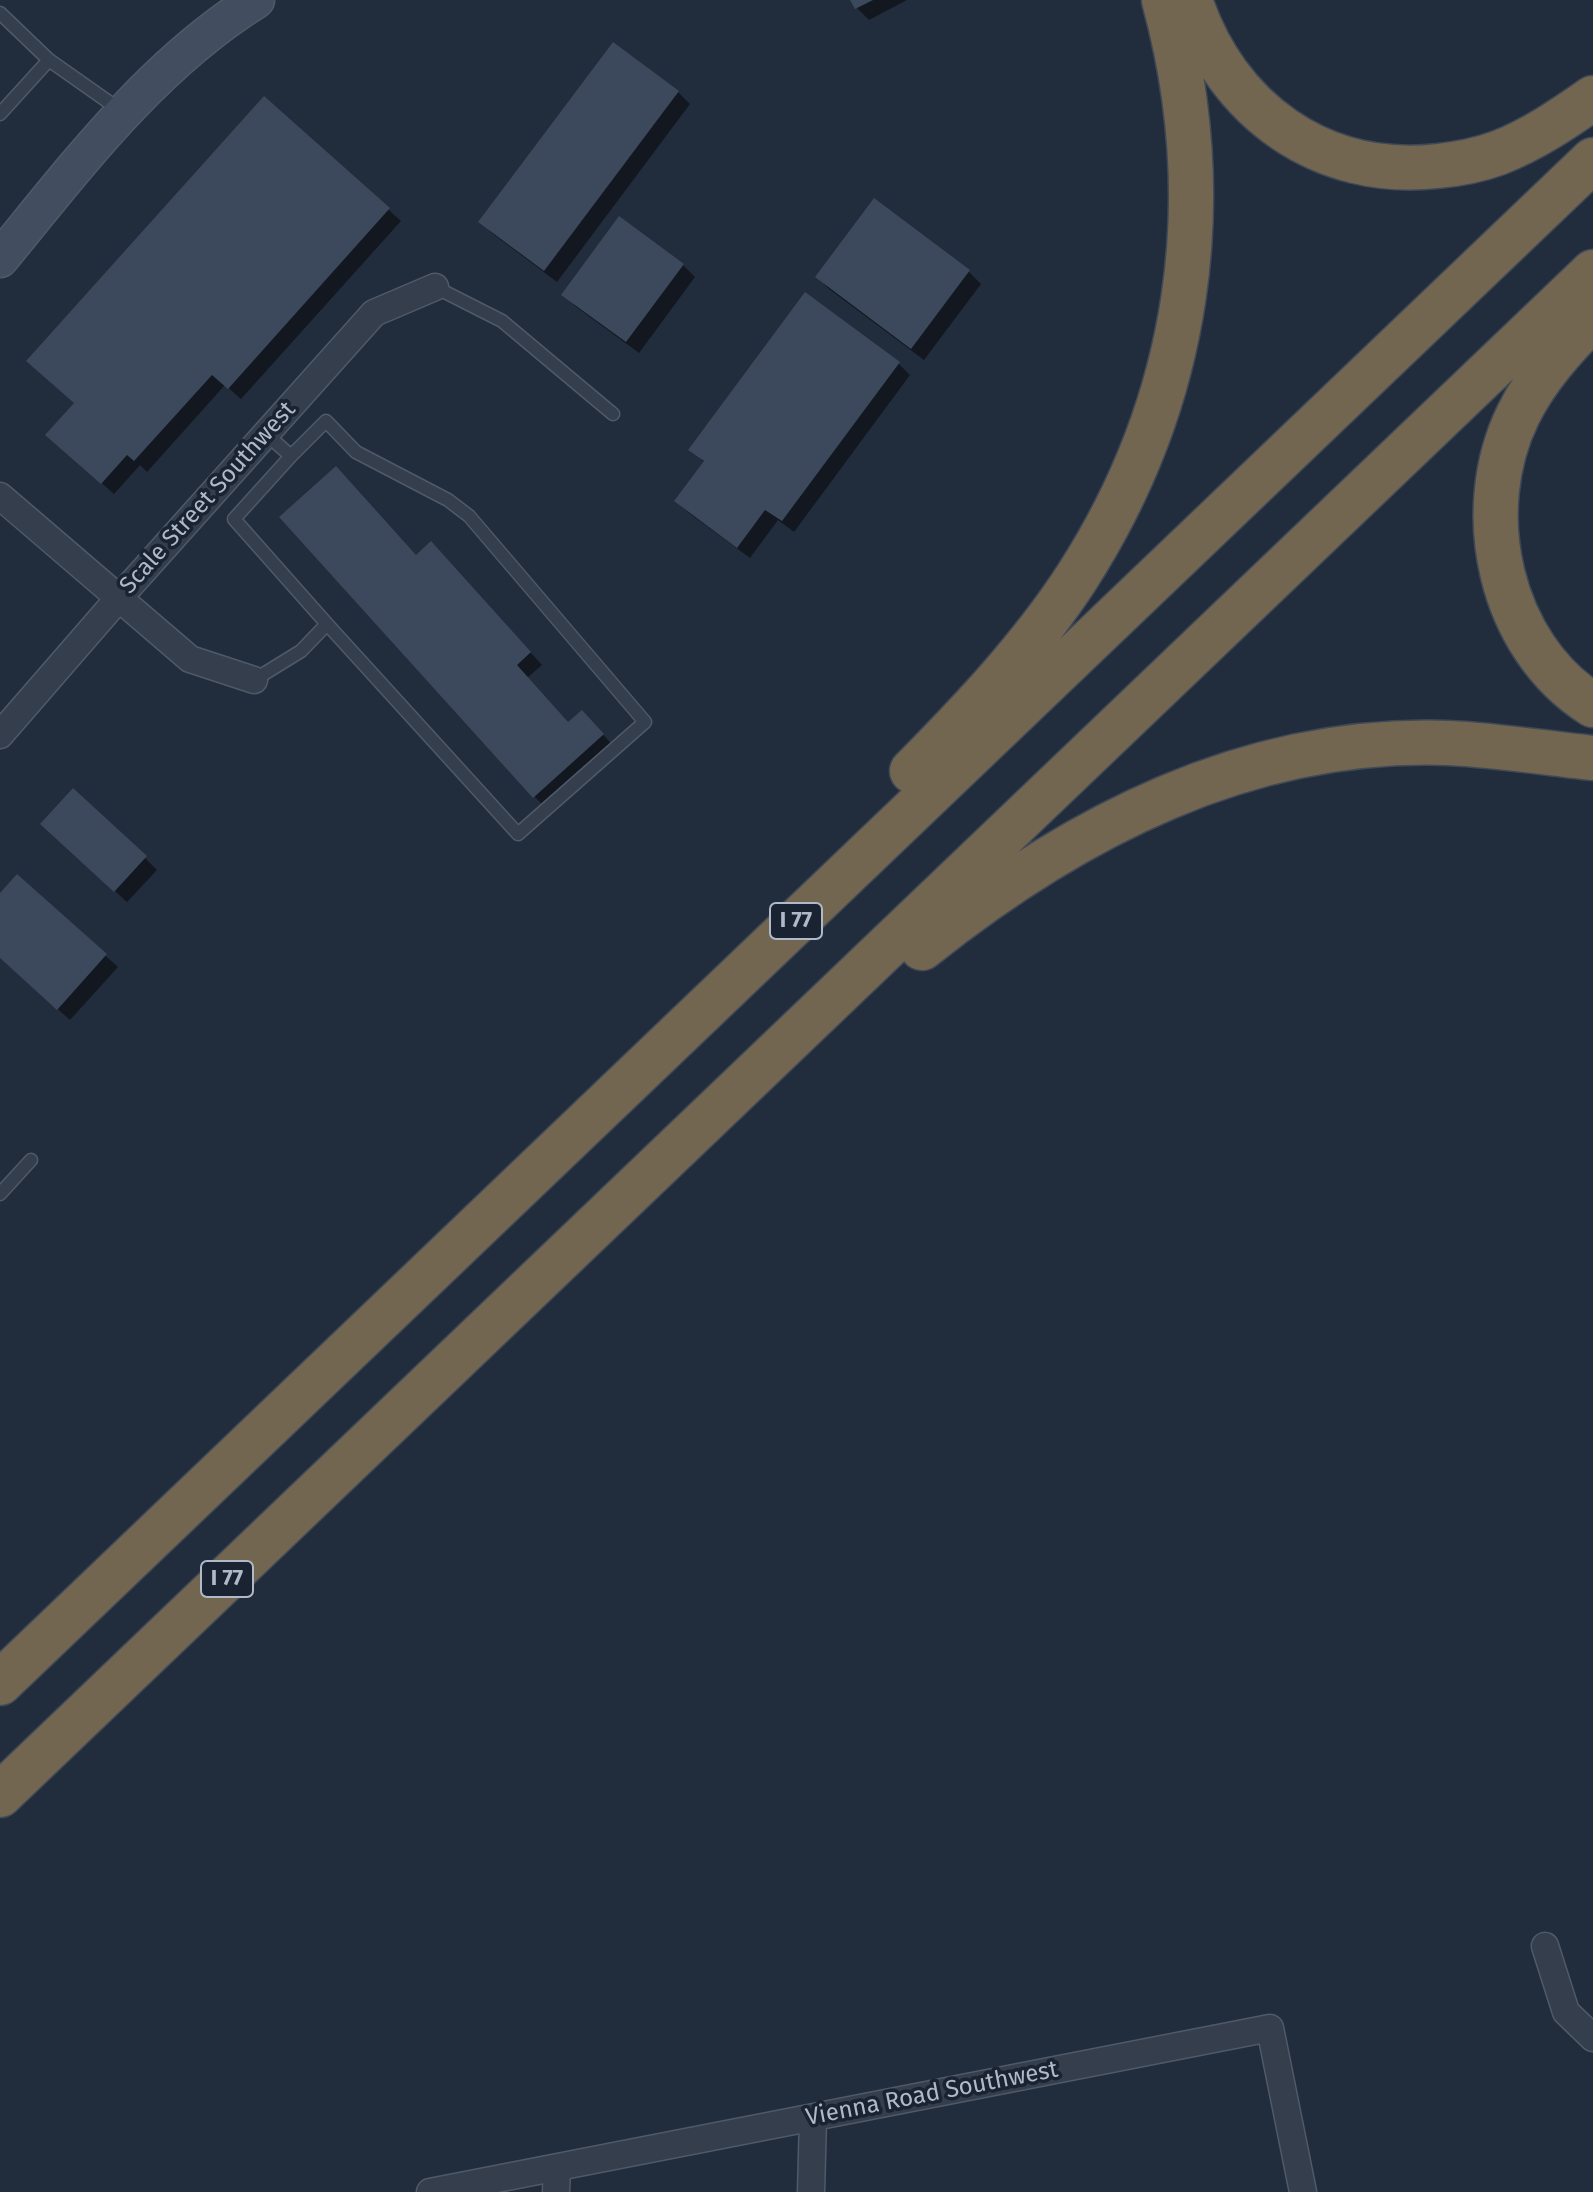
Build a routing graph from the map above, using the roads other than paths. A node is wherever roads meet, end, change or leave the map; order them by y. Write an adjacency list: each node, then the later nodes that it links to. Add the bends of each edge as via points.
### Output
1 (1164, 0): 27 (highway, via 1190,145 1190,233 1182,308 1153,425 1111,518 1076,579 1016,658 939,744 432,1246)
2 (1190, 0): 6 (highway, via 1217,59 1257,109 1296,138 1355,162 1418,168 1474,160 1528,139)
3 (247, 6): 7 (street, via 193,45)
4 (0, 13): 5 (lane)
5 (49, 60): 7 (lane); 8 (lane)
6 (1593, 98)
7 (123, 112): 10 (street)
8 (0, 114)
9 (1593, 160): 27 (highway, I 77)
10 (0, 259)
11 (1593, 272): 26 (highway, I 77)
12 (435, 287): 14 (lane, via 502,321); 15 (street, Scale Street Southwest, via 374,313)
13 (1593, 318): 21 (highway, via 1564,347 1518,415 1505,448 1495,516 1498,551 1515,612 1548,664)
14 (613, 414)
15 (266, 434): 16 (lane); 18 (street, Scale Street Southwest)
16 (291, 456): 19 (lane, via 234,519); 19 (lane, via 326,421 356,452 448,500 469,516 645,722 518,834)
17 (0, 496): 18 (street)
18 (118, 599): 20 (street, via 190,659); 22 (street, Scale Street Southwest)
19 (327, 624): 20 (lane, via 301,651)
20 (254, 680)
21 (1593, 705)
22 (0, 735)
23 (1593, 758): 26 (highway, via 1447,743 1325,752 1204,782 1092,833 1023,875 909,958 532,1309)
24 (31, 1160): 25 (lane)
25 (0, 1194)
26 (454, 1362): 29 (highway, I 77)
27 (286, 1409): 28 (highway, I 77)
28 (0, 1683)
29 (0, 1795)
30 (1545, 1946): 31 (street, via 1566,2012)
31 (1593, 2038)
32 (813, 2118): 33 (street, Vienna Road Southwest); 35 (street); 36 (street, Vienna Road Southwest, via 1270,2028)
33 (556, 2180): 34 (street, Vienna Road Southwest)
34 (430, 2192)
35 (811, 2192)
36 (1303, 2192)

